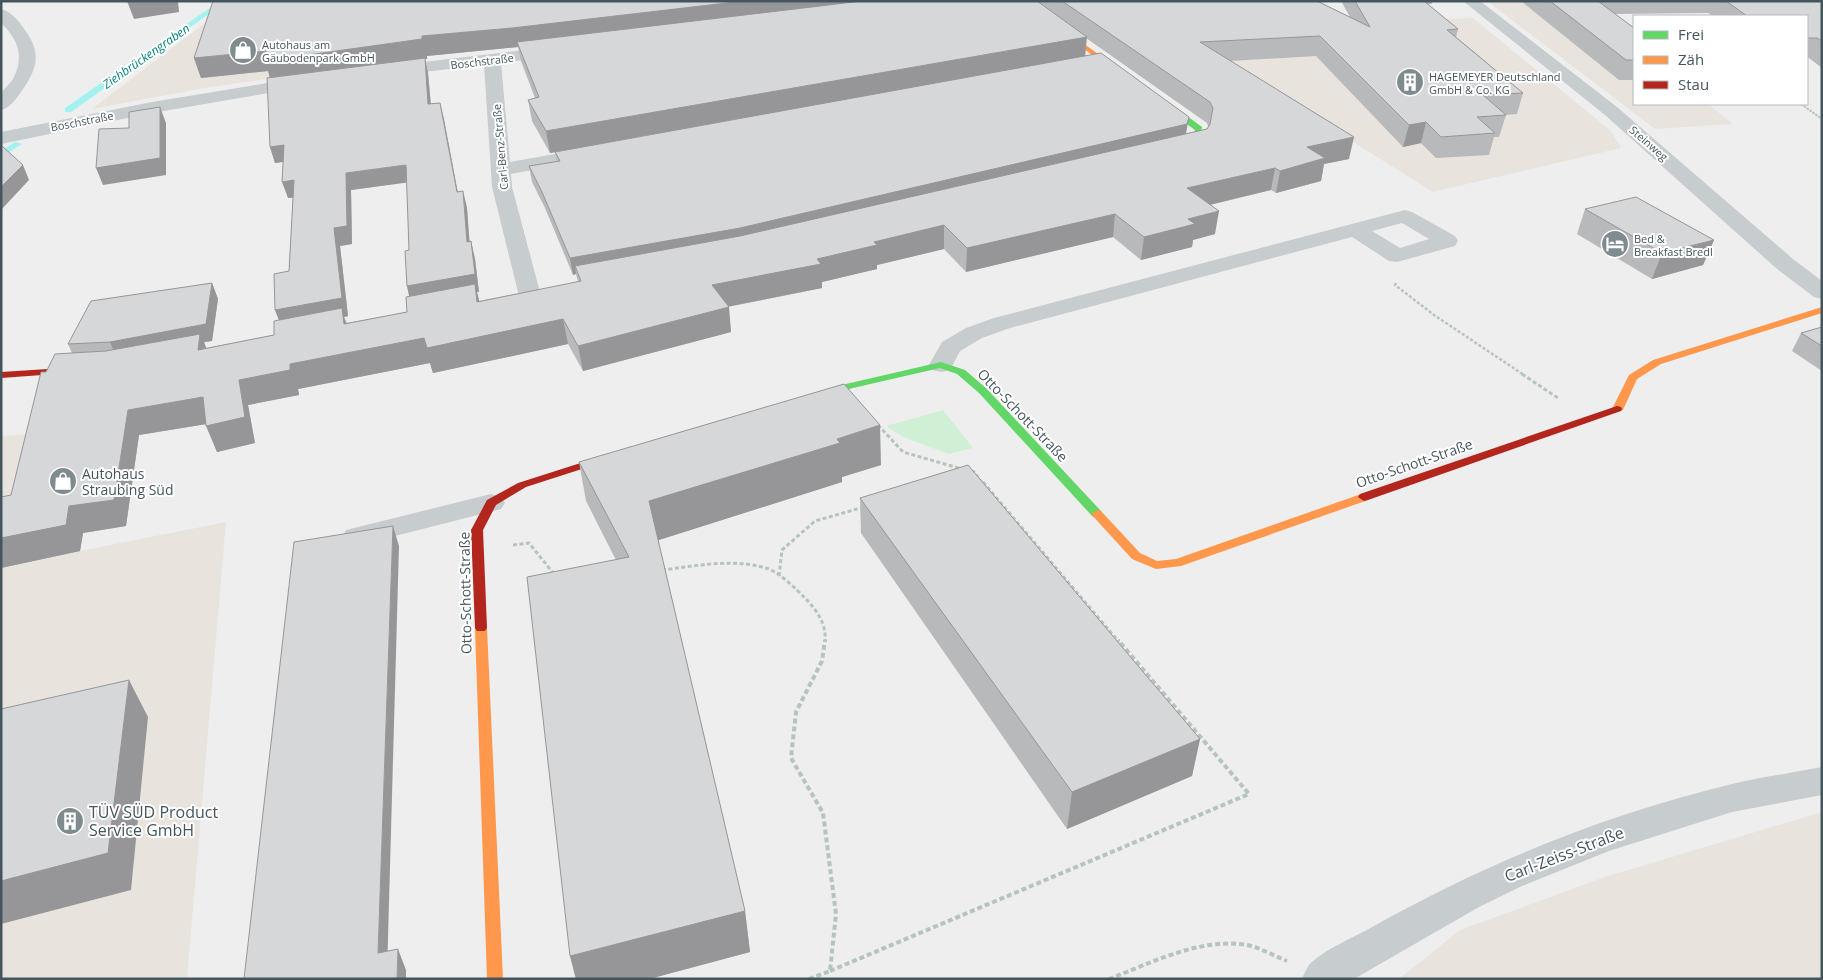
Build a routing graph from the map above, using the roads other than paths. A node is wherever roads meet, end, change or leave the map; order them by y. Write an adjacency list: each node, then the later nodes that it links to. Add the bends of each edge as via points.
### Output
1 (1020, 1): 6 (street)
2 (1470, 1): 19 (street, Steinweg, via 1611,111 1785,264)
3 (1, 14): 12 (street, via 23,37 28,60 27,71 20,84)
4 (571, 50): 5 (street, Boschstraße)
5 (492, 59): 8 (street, Boschstraße); 16 (street, Carl-Benz-Straße)
6 (1104, 60): 7 (street); 10 (street)
7 (1084, 64)
8 (373, 73)
9 (323, 79): 13 (street, Boschstraße, via 173,103)
10 (1136, 83)
11 (1151, 94): 15 (street, via 1199,129 1196,145)
12 (1, 105)
13 (1, 138)
14 (607, 151): 16 (street)
15 (1167, 152)
16 (500, 170): 18 (street, Carl-Benz-Straße)
17 (1356, 230): 17 (street, via 1405,216 1447,241 1397,256); 21 (street, via 1002,323 974,333 950,347)
18 (529, 292)
19 (1822, 292)
20 (1822, 310): 21 (street, Otto-Schott-Straße, via 1657,362 1633,377 1619,408 1177,563 1156,565 1136,556 1114,534 983,391 961,372)
21 (941, 365): 24 (street)
22 (88, 369): 23 (street)
23 (1, 375)
24 (794, 402)
25 (627, 452): 26 (street, via 522,485)
26 (491, 503): 27 (street); 30 (street, Otto-Schott-Straße, via 477,530)
27 (347, 540)
28 (1822, 781): 29 (street, Carl-Zeiss-Straße, via 1733,798 1546,858 1416,921)
29 (1323, 978)
30 (495, 979)

